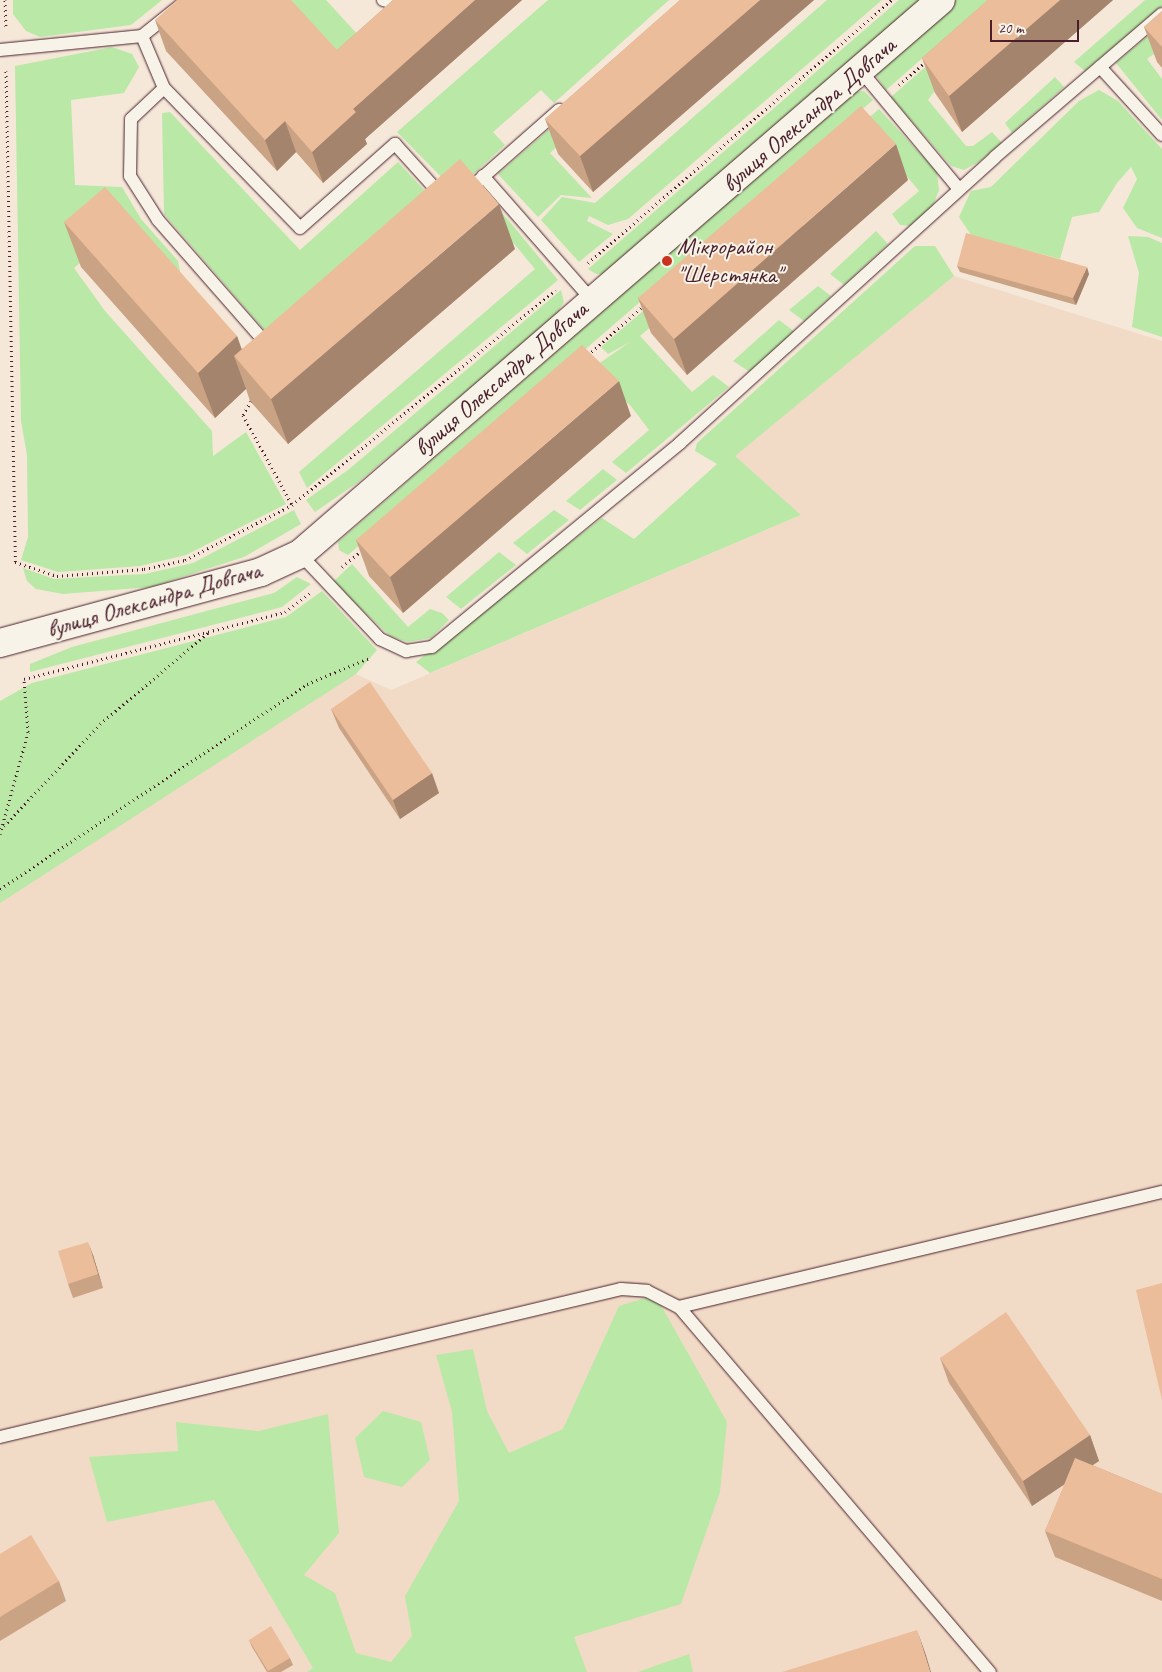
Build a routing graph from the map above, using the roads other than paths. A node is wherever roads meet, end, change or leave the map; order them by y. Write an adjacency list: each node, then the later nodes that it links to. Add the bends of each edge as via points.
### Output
1 (187, 0): 6 (lane)
2 (383, 0): 3 (lane, via 394,3)
3 (397, 0)
4 (941, 0): 9 (street, вулиця Олександра Довгача)
5 (1162, 14): 8 (lane)
6 (142, 36): 7 (lane); 10 (lane)
7 (3, 50)
8 (1100, 67): 12 (lane); 14 (lane)
9 (861, 71): 14 (lane); 15 (street, вулиця Олександра Довгача)
10 (164, 88): 13 (lane, via 300,228 395,144 447,208); 16 (lane, via 132,119 130,176 158,220 277,357)
11 (568, 103): 13 (lane)
12 (1162, 135)
13 (483, 176): 15 (lane)
14 (959, 189): 17 (lane, via 680,443 432,647 406,651 392,648)
15 (592, 300): 17 (street, вулиця Олександра Довгача)
16 (284, 350)
17 (300, 554): 18 (street, вулиця Олександра Довгача, via 261,572)
18 (0, 643)
19 (1162, 1192): 20 (lane)
20 (679, 1307): 21 (lane, via 647,1291 621,1289); 22 (lane)
21 (0, 1436)
22 (990, 1672)

